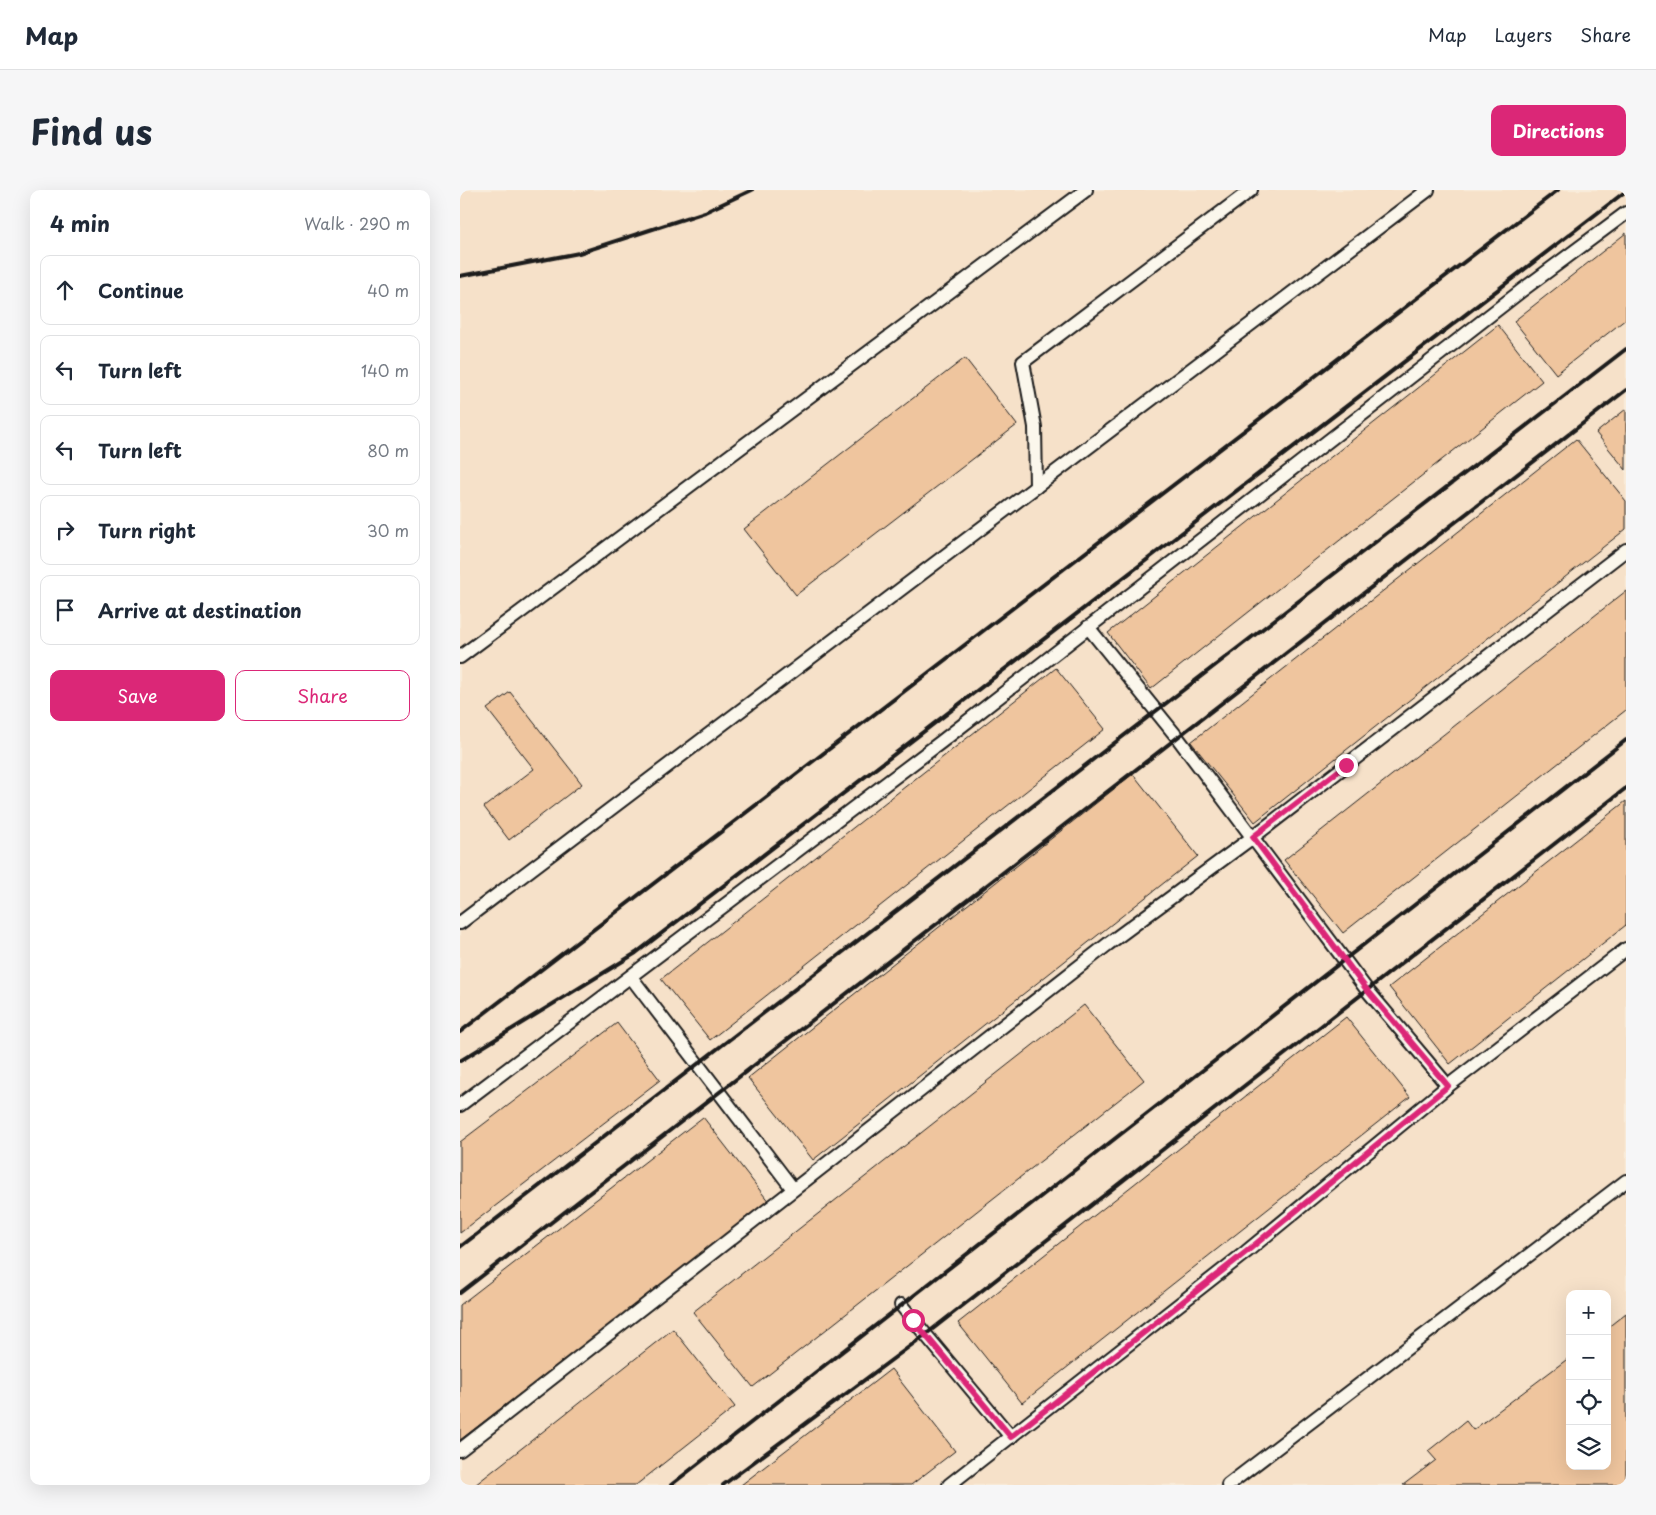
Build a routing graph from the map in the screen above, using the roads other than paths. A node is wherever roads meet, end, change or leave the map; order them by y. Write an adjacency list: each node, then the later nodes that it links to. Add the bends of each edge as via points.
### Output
1 (1086, 190): 8 (lane)
2 (1251, 190): 5 (lane, via 1023,362 1035,427)
3 (1420, 192): 5 (lane)
4 (1626, 213): 7 (lane)
5 (1036, 487): 10 (lane)
6 (1626, 550): 9 (lane)
7 (1088, 627): 9 (lane); 12 (lane)
8 (460, 657)
9 (1253, 837): 13 (lane, via 1367,990); 16 (lane, via 1108,944)
10 (460, 923)
11 (1626, 949): 13 (lane)
12 (631, 977): 14 (lane); 16 (lane)
13 (1448, 1086): 18 (lane, via 1246,1252)
14 (460, 1105)
15 (1626, 1181): 21 (lane)
16 (793, 1189): 19 (lane)
17 (901, 1305): 18 (lane)
18 (1011, 1437): 20 (lane)
19 (460, 1450)
20 (949, 1485)
21 (1228, 1485)

